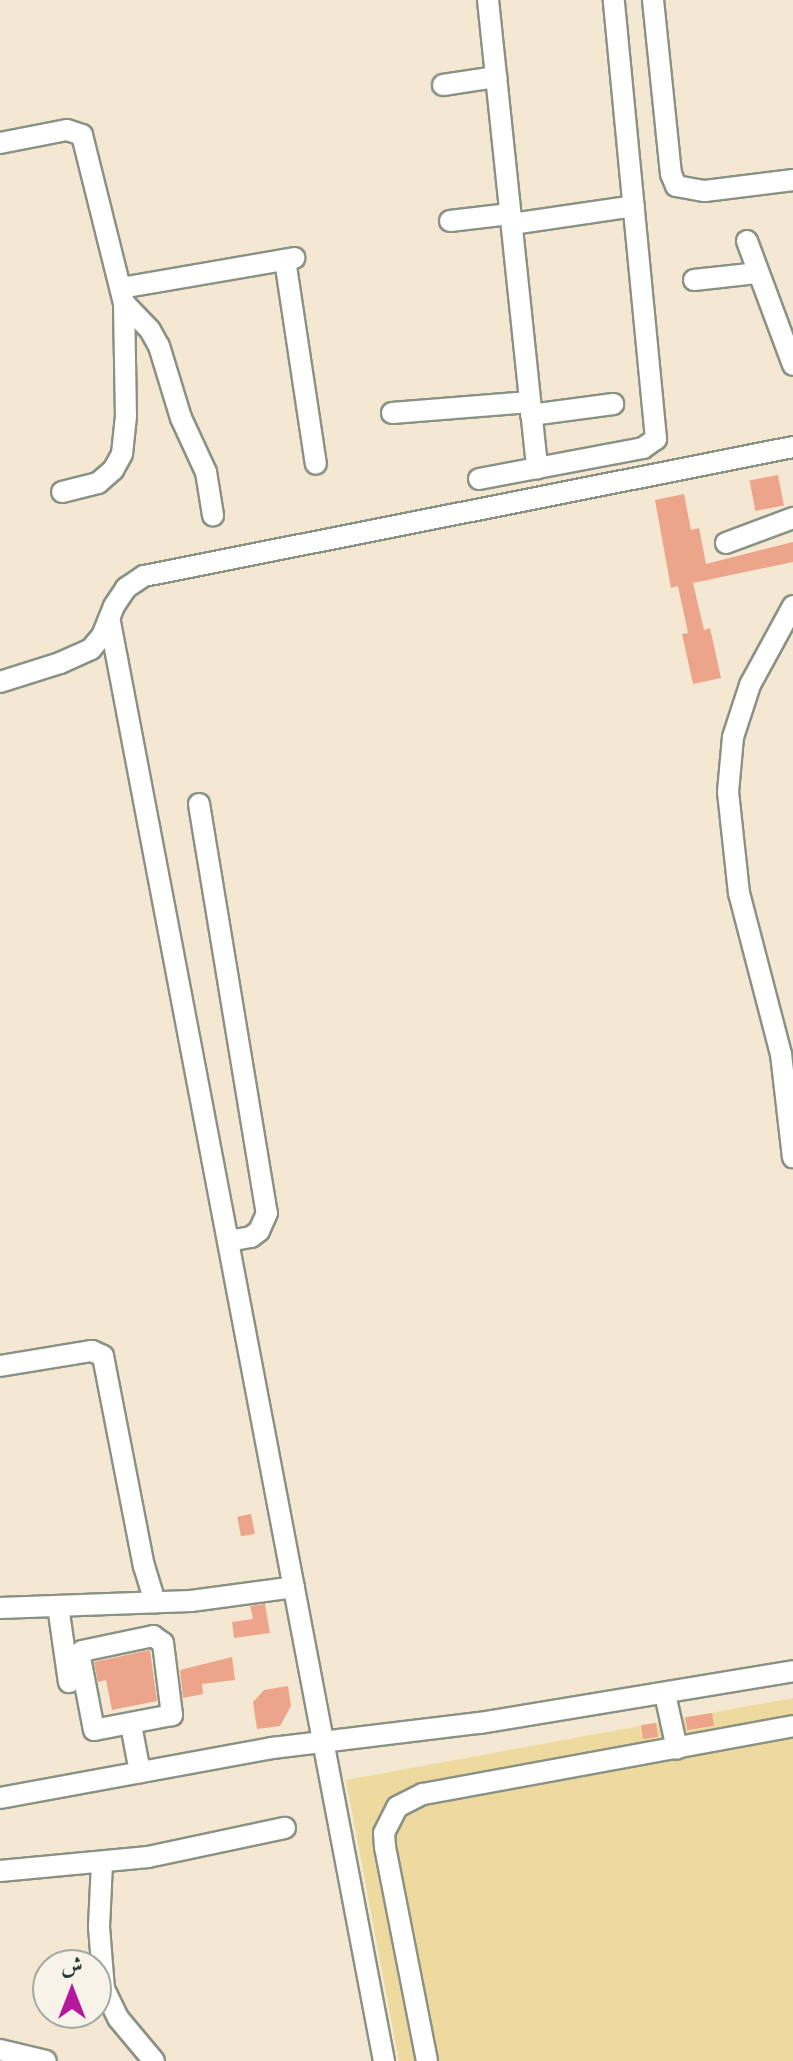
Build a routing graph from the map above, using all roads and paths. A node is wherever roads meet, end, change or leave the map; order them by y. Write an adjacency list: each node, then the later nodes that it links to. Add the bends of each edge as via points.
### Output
1 (488, 0): 4 (street)
2 (614, 0): 8 (street)
3 (653, 0): 7 (street, via 676,186 705,191)
4 (496, 77): 5 (street); 9 (street)
5 (443, 85)
6 (0, 143): 14 (street, via 67,130 82,135)
7 (793, 180)
8 (634, 206): 9 (street); 21 (street, via 656,439 643,448)
9 (511, 219): 10 (street); 17 (street)
10 (450, 221)
11 (747, 241): 12 (street)
12 (757, 273): 13 (street); 15 (street)
13 (694, 280)
14 (123, 295): 20 (street, via 290,259); 23 (street, via 122,454 98,483); 24 (street, via 159,346 181,418 206,472)
15 (793, 365)
16 (613, 404): 17 (street)
17 (531, 409): 18 (street); 21 (street)
18 (392, 413)
19 (793, 447): 28 (street, via 144,576 126,588)
20 (316, 464)
21 (537, 468): 22 (street)
22 (479, 479)
23 (62, 492)
24 (213, 515)
25 (793, 518): 26 (street)
26 (726, 543)
27 (793, 606): 31 (street, via 750,685 733,737 728,792 739,893)
28 (110, 622): 29 (street, via 91,649 77,657); 33 (street)
29 (0, 682)
30 (199, 804): 33 (street, via 267,1213 251,1237)
31 (787, 1053): 32 (street)
32 (793, 1157)
33 (228, 1241): 35 (street)
34 (0, 1366): 36 (street, via 92,1351 103,1356)
35 (294, 1587): 36 (street); 44 (street)
36 (155, 1602): 37 (street)
37 (58, 1606): 38 (street); 40 (street)
38 (0, 1608)
39 (793, 1671): 41 (street)
40 (69, 1682)
41 (665, 1694): 44 (street); 45 (street)
42 (131, 1725): 42 (street, via 92,1727 81,1654 156,1636 163,1643 172,1715); 46 (street)
43 (793, 1726): 45 (street)
44 (323, 1742): 46 (street); 54 (street)
45 (677, 1749): 55 (street, via 423,1794 397,1807 389,1819 385,1847)
46 (140, 1772): 47 (street)
47 (0, 1798)
48 (285, 1828): 49 (street)
49 (102, 1863): 50 (street); 53 (street, via 99,1927 104,1989 118,2018)
50 (0, 1871)
51 (0, 2050): 52 (street)
52 (46, 2061)
53 (154, 2061)
54 (384, 2061)
55 (427, 2061)

